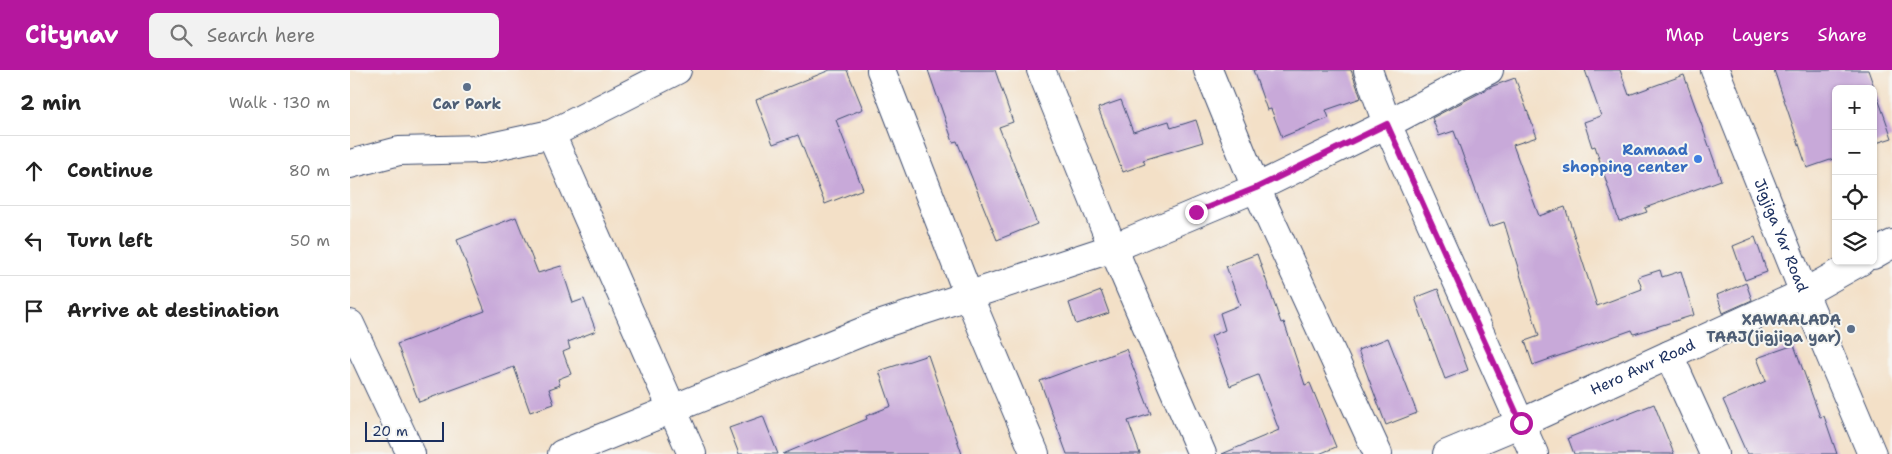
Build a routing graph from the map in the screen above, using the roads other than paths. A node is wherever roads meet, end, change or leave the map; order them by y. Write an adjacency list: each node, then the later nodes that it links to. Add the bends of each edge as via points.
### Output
1 (677, 70): 9 (street)
2 (881, 70): 17 (street)
3 (1041, 70): 13 (street)
4 (1208, 70): 11 (street)
5 (1368, 70): 8 (street)
6 (1489, 70): 8 (street)
7 (1715, 70): 16 (street, Jigjiga Yar Road)
8 (1387, 124): 11 (street); 21 (street)
9 (551, 134): 10 (street, via 482,149 399,151); 20 (street)
10 (350, 164)
11 (1256, 188): 13 (street); 27 (street)
12 (1892, 244): 14 (street)
13 (1113, 248): 17 (street); 26 (street)
14 (1877, 252)
15 (1854, 265): 16 (street, Hero Awr Road)
16 (1804, 293): 19 (street, Hero Awr Road); 31 (street, Jigjiga Yar Road)
17 (969, 297): 20 (street, via 879,325); 25 (street)
18 (350, 324): 22 (street)
19 (1670, 355): 21 (street, Hero Awr Road); 30 (street)
20 (672, 411): 23 (street); 24 (street)
21 (1521, 423): 28 (street, Hero Awr Road); 29 (street)
22 (411, 454)
23 (562, 454)
24 (692, 454)
25 (1034, 454)
26 (1202, 454)
27 (1378, 454)
28 (1447, 454)
29 (1534, 454)
30 (1714, 454)
31 (1872, 454)

